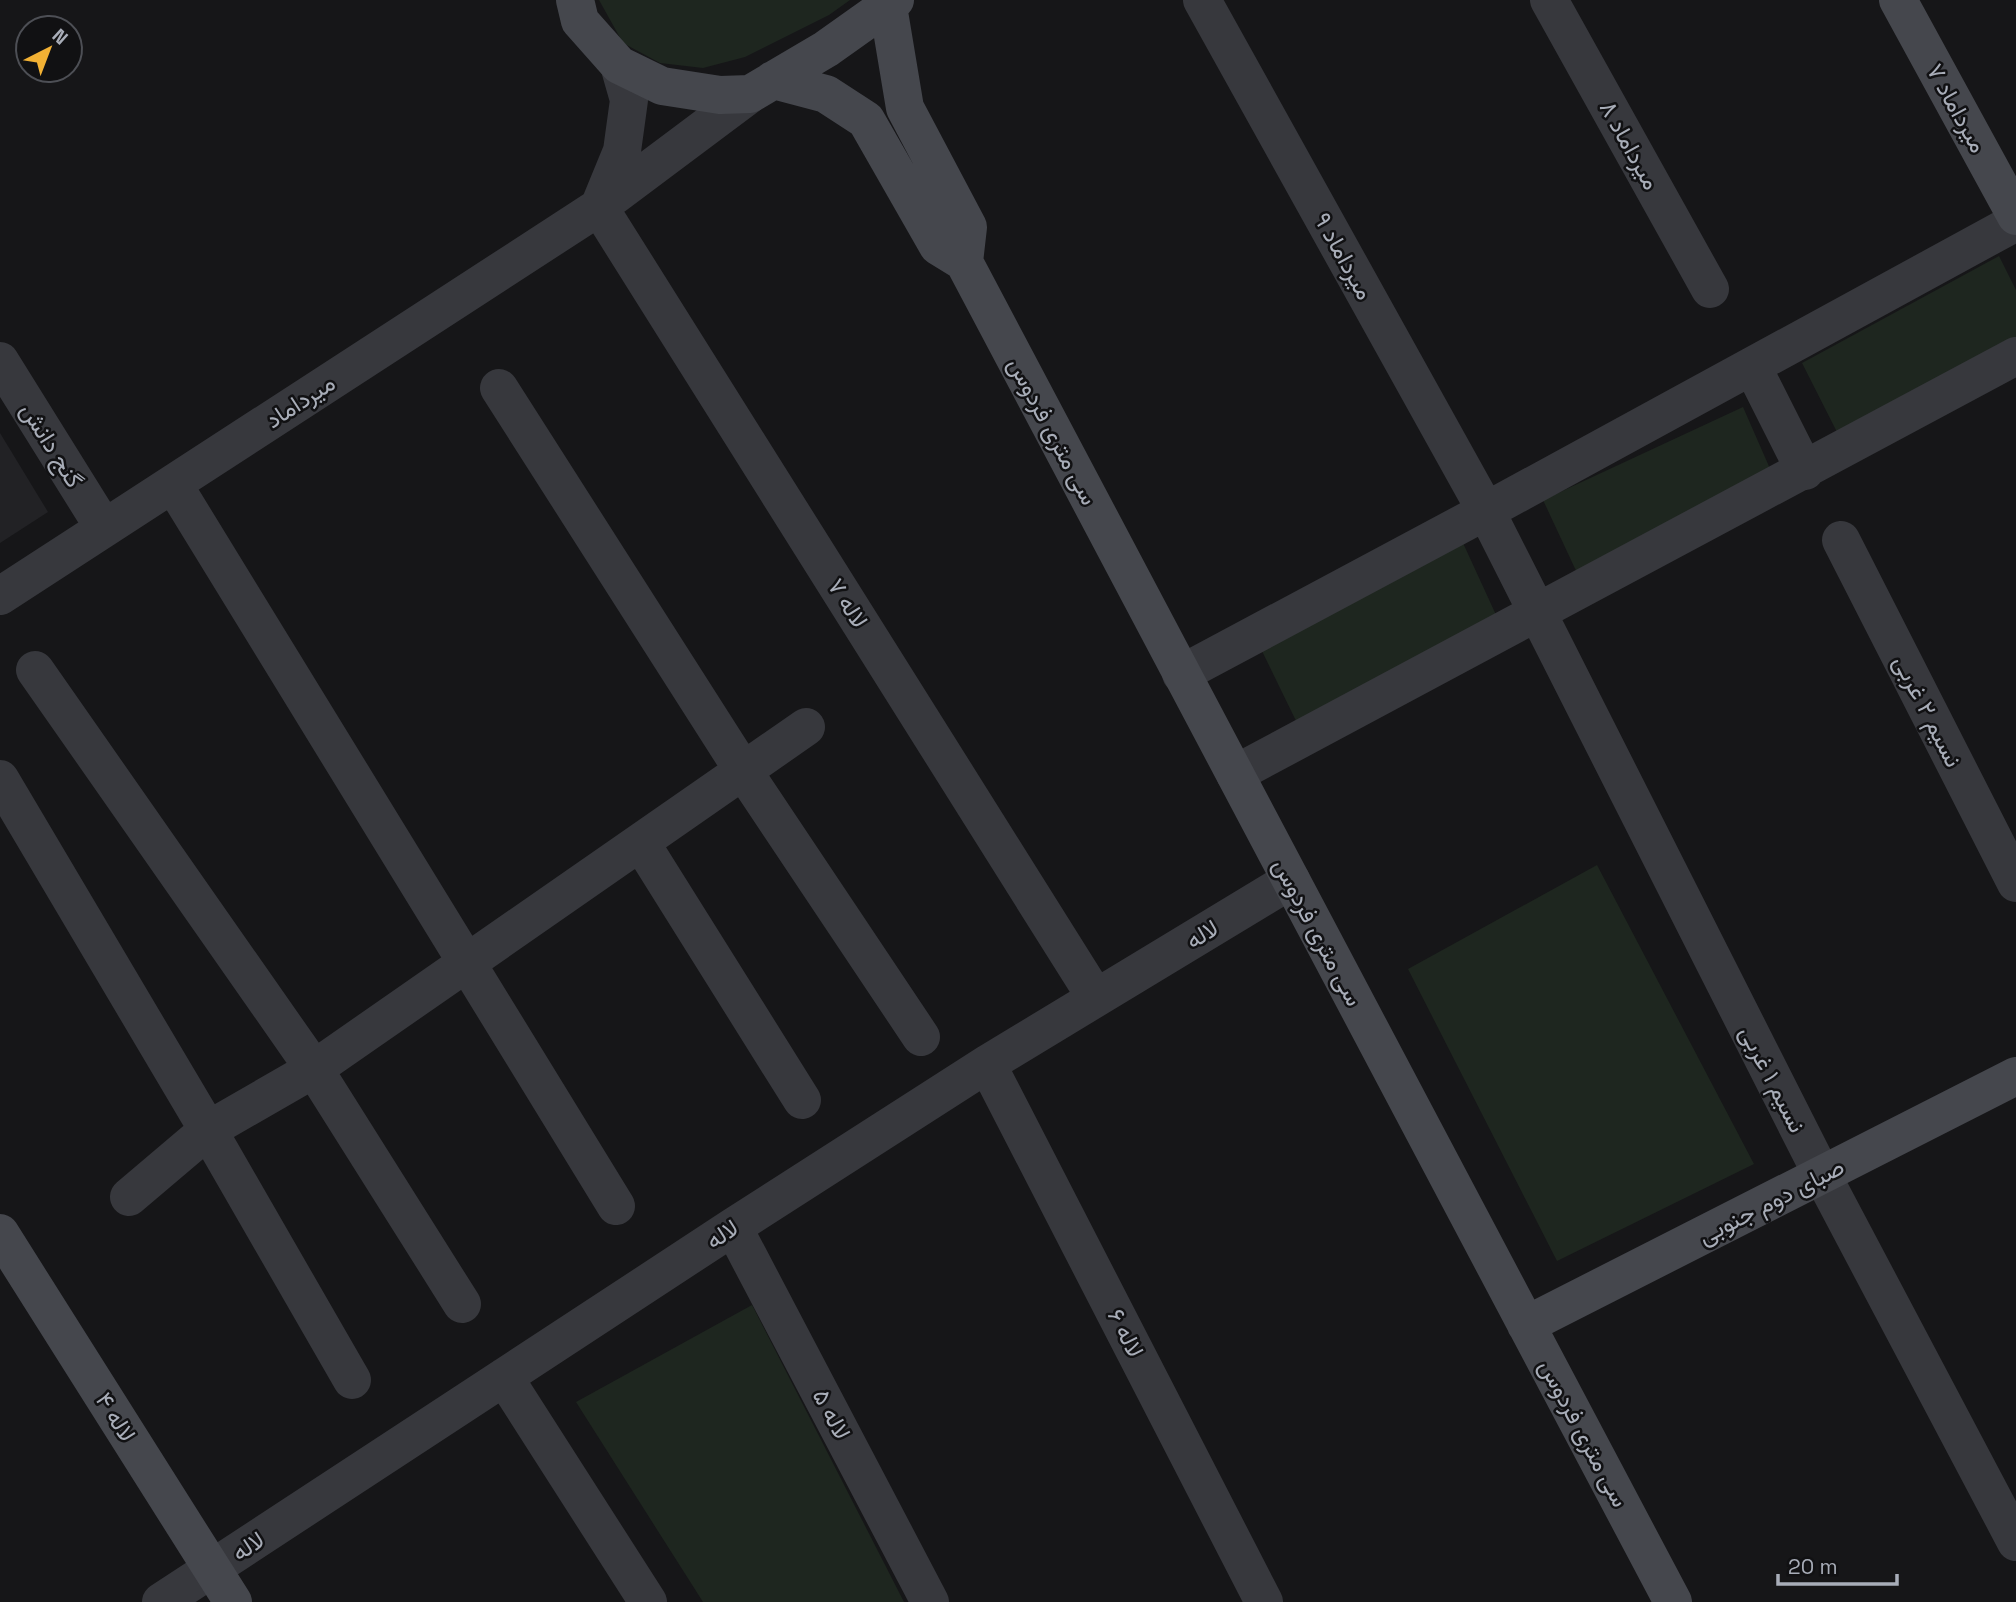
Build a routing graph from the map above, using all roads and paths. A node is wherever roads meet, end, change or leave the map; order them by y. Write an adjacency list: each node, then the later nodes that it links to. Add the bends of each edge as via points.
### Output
1 (575, 0): 6 (street, via 580,21)
2 (1202, 0): 19 (street, میرداماد ۹)
3 (1549, 0): 12 (street, میرداماد ۸)
4 (1898, 0): 9 (street, میرداماد ۷)
5 (892, 3): 7 (street); 11 (street, via 905,108 968,227)
6 (619, 65): 7 (street, via 662,86 709,94); 8 (street, via 629,100 622,151)
7 (762, 87): 8 (street, میرداماد); 11 (street, via 826,94 866,120 938,246)
8 (599, 207): 18 (street, میرداماد); 34 (street, لاله ۷)
9 (2016, 216)
10 (2016, 222): 15 (street)
11 (964, 262): 25 (street, سی متری فردوس)
12 (1710, 289)
13 (2016, 356): 17 (street)
14 (0, 361): 20 (street, گنج دانش)
15 (1752, 366): 17 (street); 19 (street)
16 (499, 388): 27 (street)
17 (1805, 471): 23 (street)
18 (173, 484): 20 (street, میرداماد); 33 (street)
19 (1486, 511): 23 (street, میرداماد ۹); 25 (street)
20 (104, 528): 22 (street, میرداماد)
21 (1841, 540): 32 (street, نسیم ۲ غربی)
22 (0, 596)
23 (1536, 613): 28 (street); 41 (street, نسیم ۱ غربی)
24 (35, 670): 37 (street)
25 (1181, 674): 28 (street, سی متری فردوس)
26 (806, 727): 27 (street)
27 (744, 772): 30 (street); 35 (street)
28 (1235, 774): 31 (street, سی متری فردوس)
29 (0, 779): 40 (street)
30 (641, 843): 33 (street); 39 (street)
31 (1291, 880): 34 (street, لاله); 47 (street, سی متری فردوس)
32 (2016, 883)
33 (465, 963): 37 (street); 43 (street)
34 (1096, 998): 36 (street, لاله)
35 (921, 1037)
36 (987, 1064): 44 (street, لاله); 56 (street, لاله ۶)
37 (314, 1069): 40 (street); 46 (street)
38 (2016, 1076): 41 (street, صبای دوم جنوبی)
39 (802, 1100)
40 (208, 1130): 42 (street); 49 (street)
41 (1822, 1175): 47 (street, صبای دوم جنوبی); 50 (street, نسیم ۱ غربی)
42 (129, 1197)
43 (616, 1206)
44 (733, 1227): 48 (street, لاله); 55 (street, لاله ۵)
45 (0, 1233): 51 (street, لاله ۴)
46 (463, 1304)
47 (1526, 1325): 57 (street, سی متری فردوس)
48 (504, 1377): 51 (street, لاله); 54 (street)
49 (352, 1380)
50 (2016, 1542)
51 (212, 1570): 52 (street, لاله); 53 (street, لاله ۴)
52 (161, 1602)
53 (233, 1602)
54 (648, 1602)
55 (930, 1602)
56 (1264, 1602)
57 (1673, 1602)

